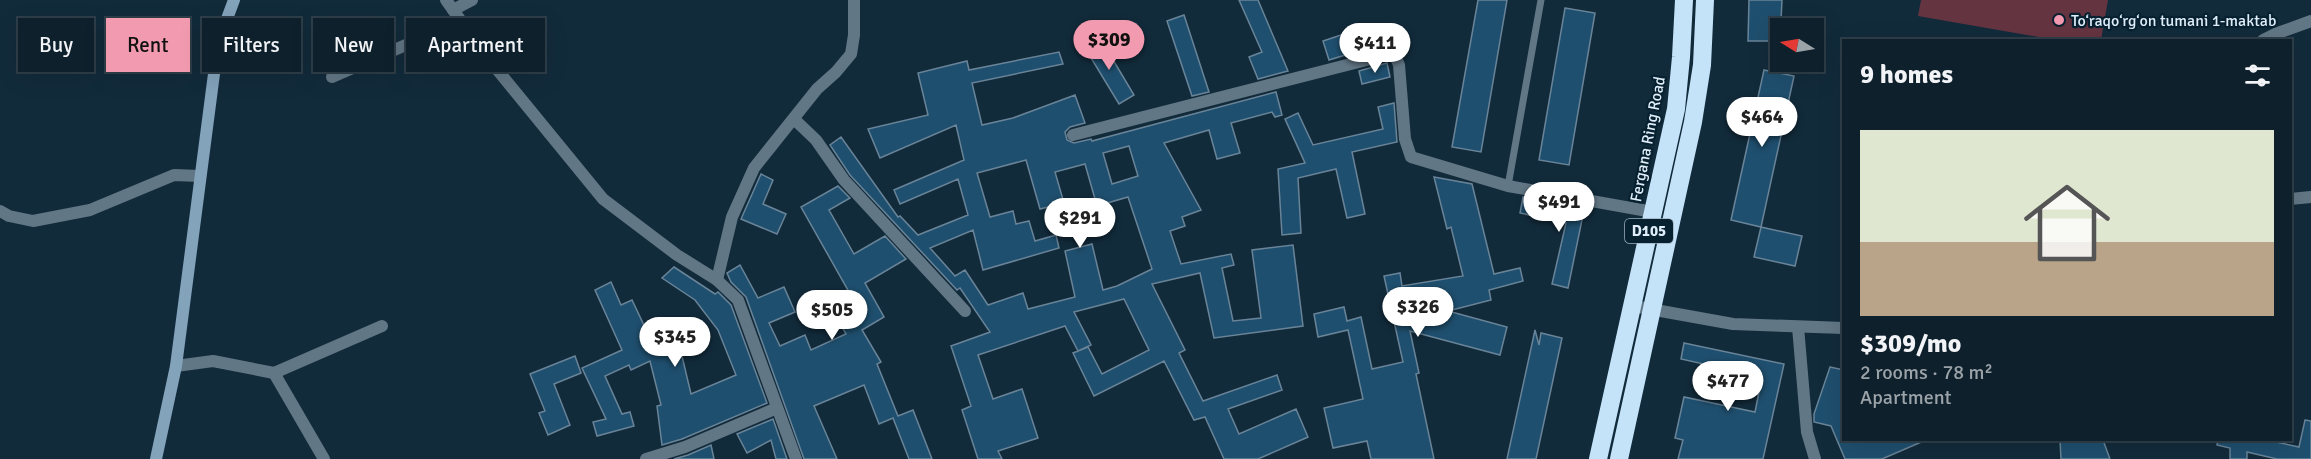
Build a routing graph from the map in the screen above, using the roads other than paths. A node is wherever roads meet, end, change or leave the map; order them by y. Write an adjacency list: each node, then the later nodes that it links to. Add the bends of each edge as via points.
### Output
1 (234, 0): 13 (street, via 218,43)
2 (472, 0): 7 (street)
3 (854, 0): 11 (street, via 850,54)
4 (1540, 0): 14 (lane)
5 (1683, 0): 18 (highway, Fergana Ring Road / D105, via 1676,109)
6 (1706, 0): 21 (highway, D105, via 1693,122)
7 (453, 10): 10 (street); 19 (street, via 603,199 676,255)
8 (2311, 21): 9 (street)
9 (2265, 39)
10 (332, 78)
11 (794, 119): 19 (street, via 754,168 732,217); 22 (street, via 816,140 844,180)
12 (1073, 135): 14 (street, via 1390,54 1400,65 1405,139 1412,157)
13 (200, 176): 17 (street, via 174,175 90,210 33,221); 26 (street)
14 (1508, 186): 18 (street)
15 (2311, 197): 16 (street)
16 (2292, 199)
17 (0, 211)
18 (1653, 212): 20 (highway, Fergana Ring Road / D105)
19 (717, 280): 28 (street, via 738,300)
20 (1633, 306): 21 (street); 33 (highway, Fergana Ring Road / D105)
21 (1653, 309): 24 (street, via 1733,324); 34 (highway, D105)
22 (965, 311)
23 (381, 326): 27 (street)
24 (1798, 327): 25 (street); 35 (street, via 1807,432)
25 (1842, 328)
26 (176, 366): 27 (street, via 213,361); 29 (street)
27 (274, 373): 30 (street)
28 (777, 408): 31 (street); 32 (street)
29 (156, 459)
30 (324, 459)
31 (646, 459)
32 (796, 459)
33 (1598, 459)
34 (1619, 459)
35 (1815, 459)

